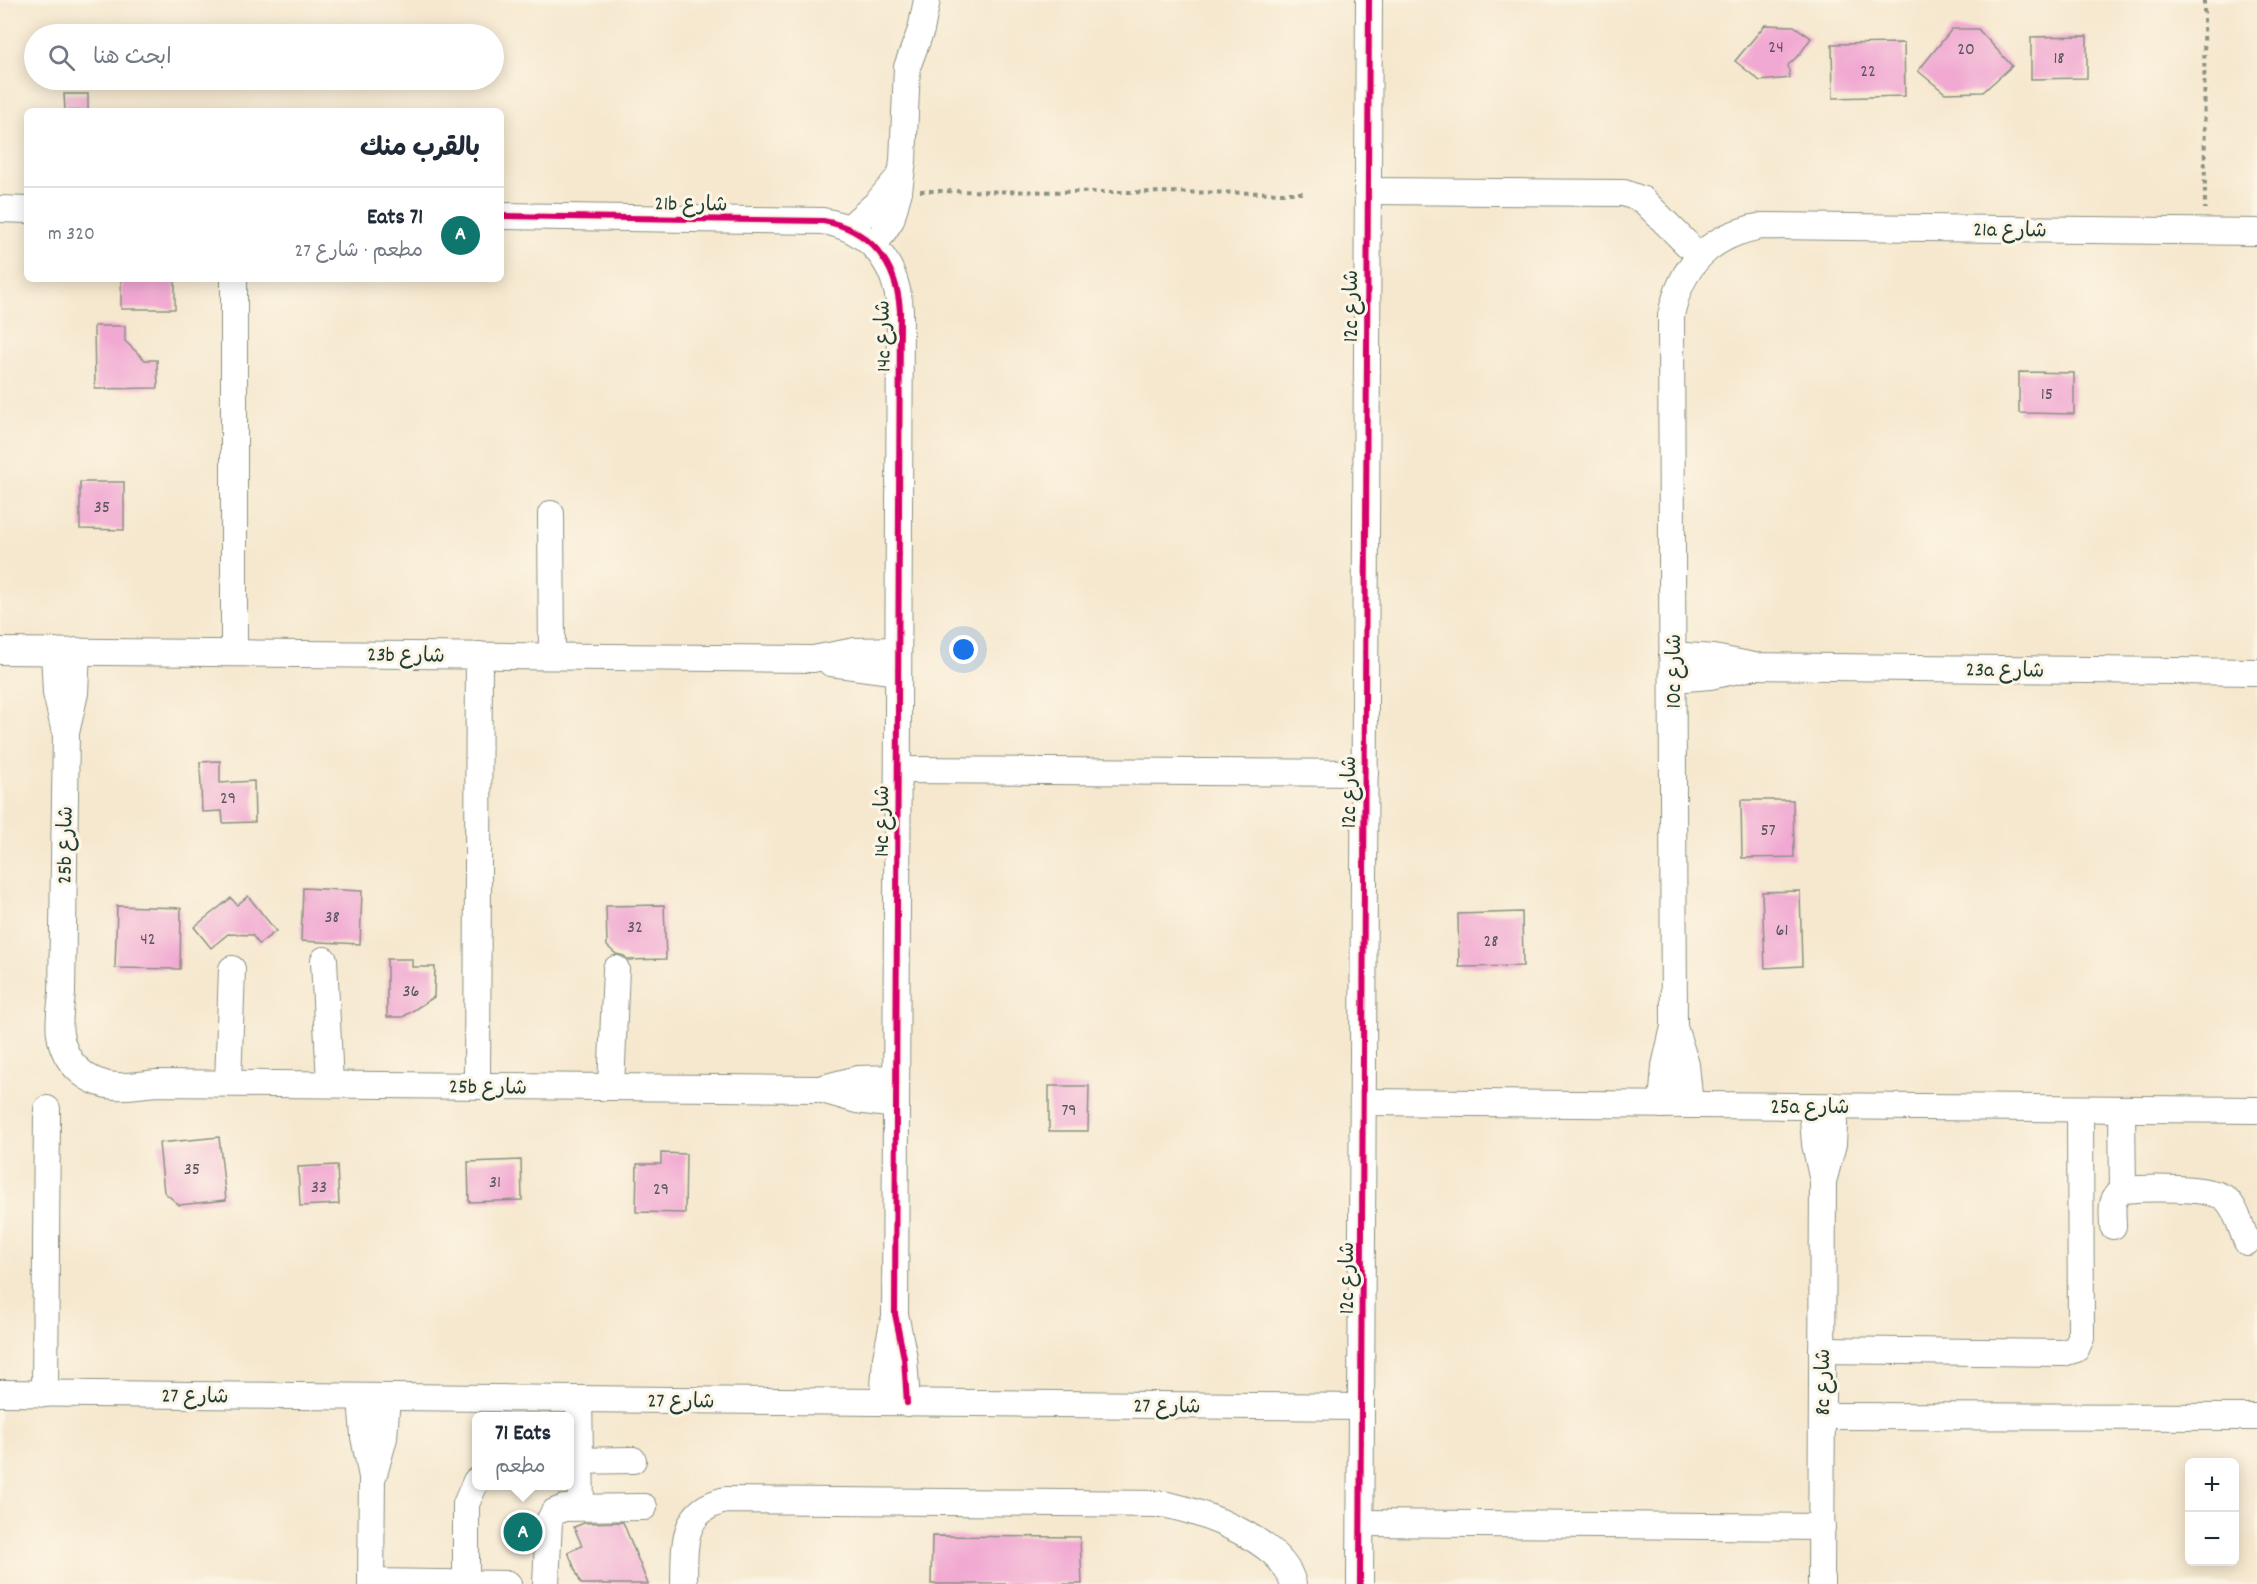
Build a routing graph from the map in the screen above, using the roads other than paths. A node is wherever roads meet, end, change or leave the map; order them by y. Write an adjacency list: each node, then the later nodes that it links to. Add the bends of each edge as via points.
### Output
1 (927, 0): 3 (street, via 907,67)
2 (1369, 0): 4 (street, 12c شارع)
3 (900, 182): 8 (street); 10 (street, via 891,220)
4 (1367, 192): 11 (street, via 1624,193 1643,200); 23 (street, 12c شارع)
5 (0, 209): 6 (street)
6 (24, 210)
7 (504, 216): 8 (street, 21b شارع, via 823,221)
8 (849, 228): 10 (street, 21b شارع)
9 (2257, 232): 11 (street, 21a شارع, via 1762,226)
10 (874, 246): 19 (street, 14c شارع, via 891,271 899,298)
11 (1693, 250): 20 (street, 10c شارع, via 1674,264 1668,303)
12 (234, 282): 16 (street)
13 (551, 514): 18 (street)
14 (0, 651): 15 (street, 23b شارع)
15 (65, 651): 16 (street, 23b شارع); 29 (street, 25b شارع, via 75,693 66,733 62,993 70,1030 83,1054 118,1075 157,1083)
16 (234, 653): 17 (street, 23b شارع)
17 (479, 655): 18 (street, 23b شارع); 31 (street)
18 (552, 656): 19 (street, 23b شارع, via 813,659 855,651)
19 (898, 661): 22 (street, 14c شارع)
20 (1673, 667): 21 (street, 23a شارع, via 1714,658 1754,666); 27 (street, 10c شارع)
21 (2257, 672)
22 (898, 770): 23 (street); 28 (street, 14c شارع)
23 (1365, 773): 34 (street, 12c شارع)
24 (324, 960): 30 (street)
25 (232, 969): 29 (street)
26 (616, 969): 32 (street)
27 (1674, 1027): 35 (street, 10c شارع); 36 (street, 10c شارع, via 1686,1065)
28 (896, 1078): 33 (street, 25b شارع, via 857,1079); 37 (street, 14c شارع)
29 (228, 1083): 30 (street, 25b شارع)
30 (330, 1084): 31 (street, 25b شارع)
31 (477, 1086): 32 (street, 25b شارع)
32 (611, 1087): 33 (street, 25b شارع)
33 (819, 1089): 37 (street, 25b شارع)
34 (1363, 1102): 35 (street, 25a شارع); 53 (street, 12c شارع)
35 (1662, 1105): 36 (street, 25a شارع)
36 (1690, 1105): 38 (street, 25a شارع)
37 (896, 1106): 52 (street, 14c شارع, via 895,1314 886,1358)
38 (1823, 1106): 40 (street, 25a شارع); 46 (street, 8c شارع, via 1833,1144 1823,1181)
39 (47, 1109): 48 (street)
40 (2080, 1109): 41 (street, 25a شارع); 46 (street, via 2081,1338 2076,1349 2063,1353)
41 (2122, 1109): 42 (street, 25a شارع); 43 (street)
42 (2257, 1110)
43 (2123, 1190): 44 (street, via 2113,1201); 45 (street, via 2214,1192 2227,1200)
44 (2113, 1226)
45 (2248, 1230)
46 (1822, 1350): 54 (street, 8c شارع)
47 (0, 1394): 48 (street, شارع 27)
48 (45, 1394): 49 (street, شارع 27)
49 (361, 1397): 50 (street, شارع 27); 58 (street)
50 (387, 1397): 51 (street, شارع 27); 58 (street, via 384,1438)
51 (579, 1399): 52 (street, شارع 27); 57 (street)
52 (895, 1403): 53 (street, شارع 27)
53 (1361, 1407): 62 (street, 12c شارع)
54 (1822, 1416): 55 (street); 63 (street, 8c شارع)
55 (2257, 1417)
56 (633, 1460): 57 (street)
57 (575, 1461): 60 (street)
58 (372, 1477): 64 (street)
59 (473, 1490): 65 (street, via 466,1504)
60 (581, 1507): 61 (street); 67 (street, via 559,1509 551,1516)
61 (644, 1507)
62 (1361, 1523): 63 (street); 70 (street, 12c شارع)
63 (1822, 1527): 71 (street, 8c شارع)
64 (371, 1583): 65 (street)
65 (466, 1584): 66 (street)
66 (508, 1584)
67 (546, 1584)
68 (684, 1584): 69 (street, via 685,1542 691,1523 705,1508 726,1500 1163,1504 1214,1518 1237,1530 1280,1561)
69 (1293, 1584)
70 (1360, 1584)
71 (1821, 1584)

